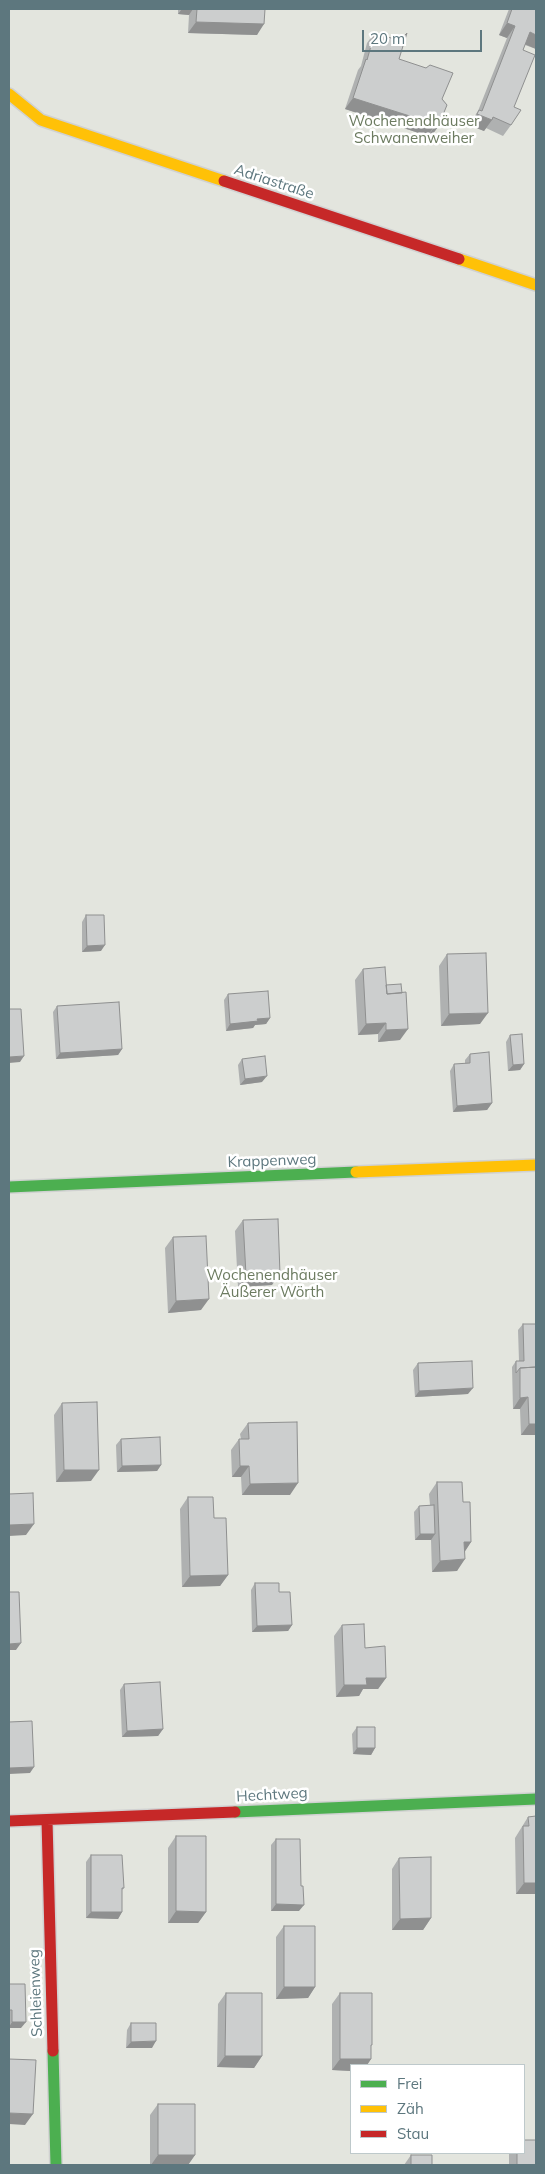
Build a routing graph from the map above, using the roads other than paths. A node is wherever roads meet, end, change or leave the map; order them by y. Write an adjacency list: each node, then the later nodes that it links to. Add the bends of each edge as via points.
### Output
1 (9, 94): 2 (street, Adriastraße, via 41,120)
2 (536, 285)
3 (536, 1165): 4 (street, Krappenweg)
4 (9, 1187)
5 (536, 1799): 6 (street, Hechtweg)
6 (47, 1820): 7 (street, Hechtweg); 8 (street, Schleienweg)
7 (9, 1821)
8 (56, 2165)

